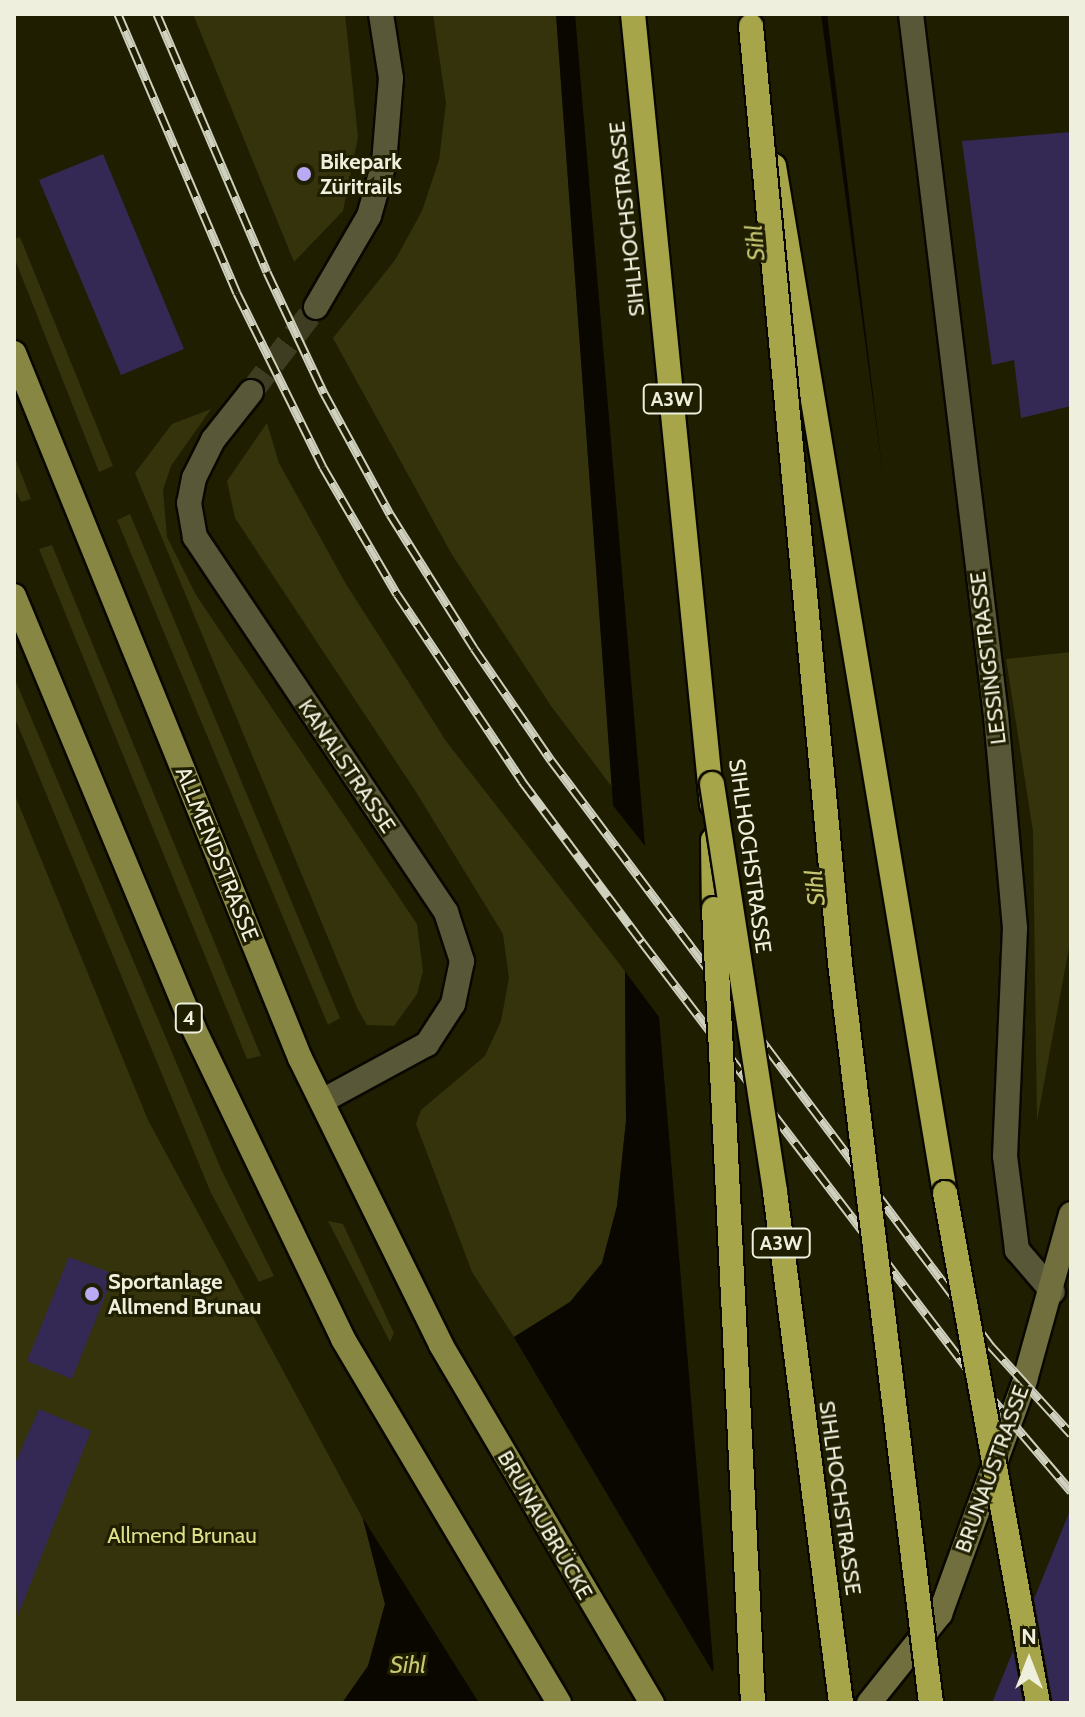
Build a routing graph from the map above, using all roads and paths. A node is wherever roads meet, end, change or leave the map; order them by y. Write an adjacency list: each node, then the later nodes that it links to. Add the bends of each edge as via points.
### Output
1 (381, 14): 5 (street, via 391,78 384,163 369,216)
2 (633, 14): 9 (highway, SIHLHOCHSTRASSE / A3W)
3 (911, 14): 12 (street, LESSINGSTRASSE, via 996,715 1014,913 1005,1156 1017,1250)
4 (750, 20): 20 (highway, bridge, via 840,963); 21 (highway, bridge, via 945,1193)
5 (316, 307)
6 (14, 353): 10 (main road, ALLMENDSTRASSE)
7 (251, 392): 10 (street, KANALSTRASSE, via 213,440 194,478 189,503 195,537 446,912 462,961 453,1004 427,1044)
8 (14, 596): 15 (main road, 4, via 193,1027 343,1339)
9 (712, 784): 17 (highway, bridge); 18 (highway, SIHLHOCHSTRASSE / A3W, bridge, via 775,1192)
10 (322, 1101): 13 (main road, ALLMENDSTRASSE)
11 (1071, 1214): 12 (street, BRUNAUSTRASSE)
12 (1053, 1292): 14 (street, BRUNAUSTRASSE)
13 (441, 1345): 16 (main road, BRUNAUBRÜCKE)
14 (940, 1614): 19 (street, BRUNAUSTRASSE); 20 (street)
15 (559, 1703)
16 (652, 1703)
17 (753, 1703)
18 (841, 1703)
19 (869, 1703)
20 (931, 1703)
21 (1038, 1703)

